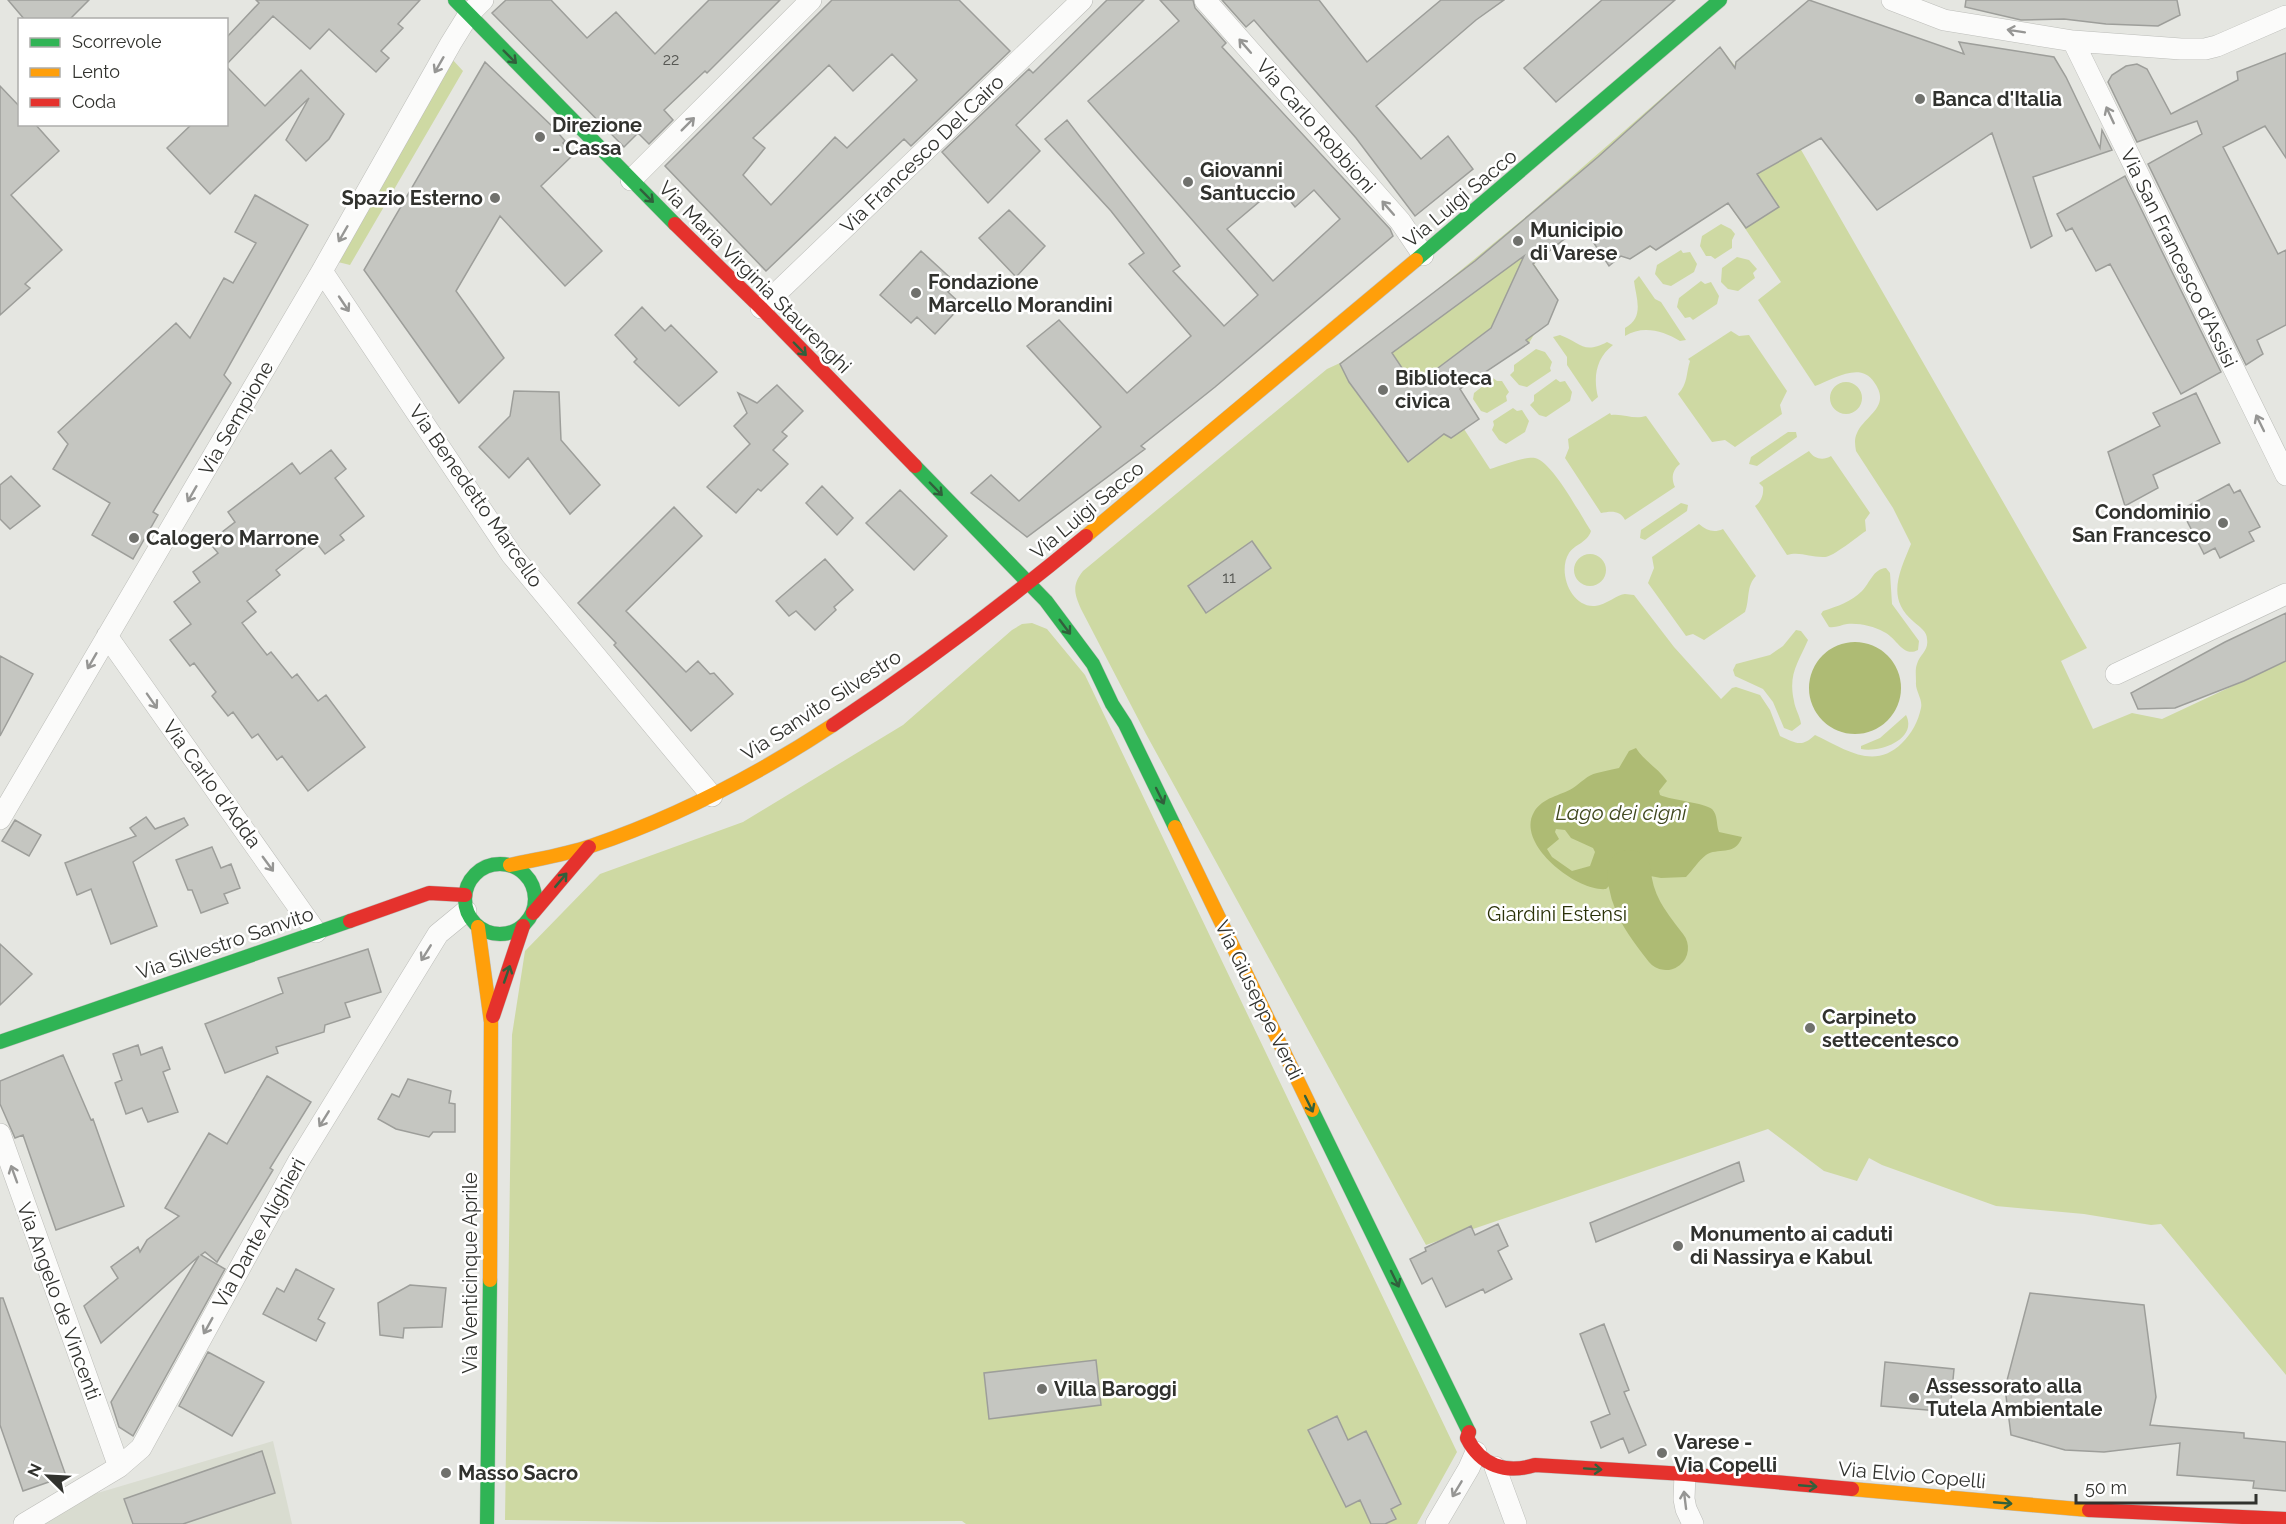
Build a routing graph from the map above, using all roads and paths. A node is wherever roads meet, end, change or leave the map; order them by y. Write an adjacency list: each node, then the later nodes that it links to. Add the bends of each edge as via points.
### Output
1 (811, 0): 12 (street, one-way to 1)
2 (1082, 0): 15 (street, Via Francesco Del Cairo)
3 (1711, 0): 13 (main road, Via Luigi Sacco)
4 (1720, 0): 13 (main road, Via Luigi Sacco)
5 (1892, 0): 9 (street, one-way to 5, via 1944,20)
6 (1208, 3): 13 (street, Via Carlo Robbioni, one-way to 6, via 1400,221)
7 (469, 5): 12 (main road, Via Maria Virginia Staurenghi, one-way to 12); 14 (street, Via Sempione, one-way to 14)
8 (2286, 16): 10 (street, via 2205,49)
9 (2073, 41): 10 (street); 11 (street, Via San Francesco d'Assisi)
10 (2127, 46): 11 (street)
11 (2088, 68): 16 (street, Via San Francesco d'Assisi, one-way to 11)
12 (631, 180): 15 (main road, Via Maria Virginia Staurenghi, one-way to 15)
13 (1421, 252): 17 (main road, Via Luigi Sacco)
14 (322, 271): 19 (street, Via Sempione, one-way to 19); 21 (street, Via Benedetto Marcello, one-way to 21, via 511,554)
15 (761, 308): 17 (main road, Via Maria Virginia Staurenghi, one-way to 17)
16 (2286, 475)
17 (1027, 583): 21 (main road, Via Sanvito Silvestro, via 866,703 783,758); 32 (main road, Via Giuseppe Verdi, one-way to 32, via 1093,664 1125,724)
18 (2286, 594): 20 (street)
19 (106, 636): 22 (street, Via Sempione, one-way to 22); 28 (street, Via Carlo d'Adda, one-way to 28)
20 (2116, 674)
21 (712, 796): 23 (main road, Via Sanvito Silvestro)
22 (0, 819)
23 (589, 847): 24 (main road, Via Sanvito Silvestro); 26 (main road, Via Sanvito Silvestro, one-way to 23)
24 (510, 866): 25 (main road, via 498,864 476,874 469,884); 26 (main road, via 520,870 534,889)
25 (470, 911): 27 (main road, via 489,933 513,933); 28 (main road, Via Silvestro Sanvito, via 429,893); 29 (main road, Via Venticinque Aprile); 34 (street, Via Dante Alighieri, one-way to 34, via 438,934 298,1162 141,1448)
26 (533, 913): 27 (main road)
27 (523, 926): 29 (main road, Via Venticinque Aprile, one-way to 27)
28 (316, 932): 30 (main road, Via Silvestro Sanvito)
29 (491, 1022): 39 (main road, Via Venticinque Aprile)
30 (0, 1042)
31 (0, 1134): 34 (street, Via Angelo de Vincenti, one-way to 31)
32 (1473, 1442): 33 (main road, Via Elvio Copelli, via 1475,1435 1492,1450); 35 (main road, via 1483,1460); 40 (street, one-way to 40, via 1469,1468)
33 (1535, 1465): 35 (main road, Via Elvio Copelli, via 1517,1470); 36 (main road, Via Elvio Copelli, one-way to 36)
34 (119, 1467): 38 (street, Via Dante Alighieri)
35 (1495, 1467): 41 (street)
36 (1685, 1474): 37 (main road, Via Elvio Copelli, one-way to 37, via 2119,1513); 42 (street, one-way to 36, via 1684,1499)
37 (2286, 1519)
38 (24, 1524)
39 (487, 1524)
40 (1436, 1524)
41 (1516, 1524)
42 (1693, 1524)

